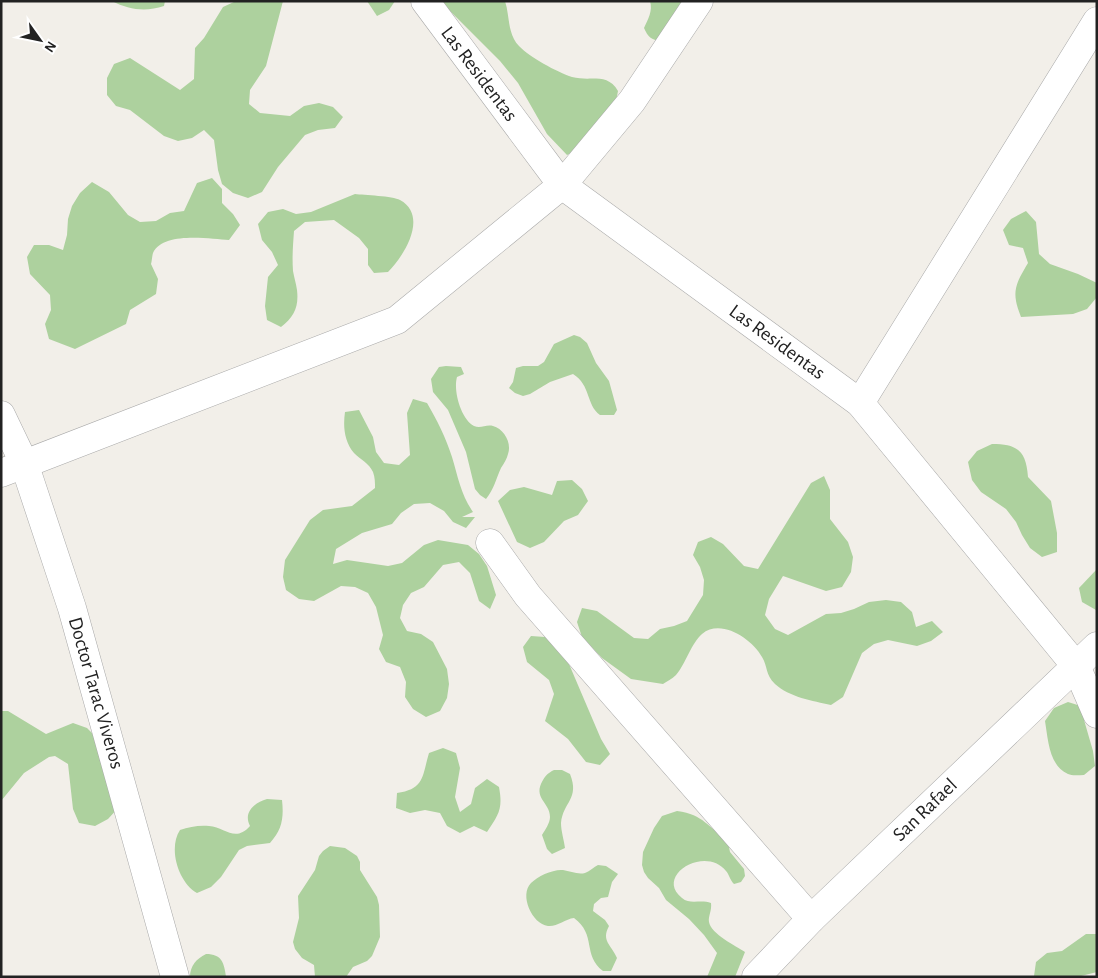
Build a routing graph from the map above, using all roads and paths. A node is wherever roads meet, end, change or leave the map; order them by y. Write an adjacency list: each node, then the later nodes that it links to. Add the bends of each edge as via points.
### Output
1 (425, 1): 4 (street, Las Residentas)
2 (699, 1): 4 (street, via 632,100)
3 (1097, 21): 5 (street)
4 (562, 185): 5 (street, Las Residentas); 7 (street, via 397,320)
5 (860, 403): 10 (street, Las Residentas)
6 (1, 415): 7 (street, Doctor Tarac Viveros)
7 (12, 468): 14 (street, Doctor Tarac Viveros, via 72,608)
8 (490, 543): 12 (street, via 528,596)
9 (1097, 646): 10 (street, San Rafael)
10 (1076, 666): 11 (street, Las Residentas); 12 (street, San Rafael)
11 (1097, 714)
12 (811, 919): 13 (street, San Rafael)
13 (764, 973)
14 (175, 977)

